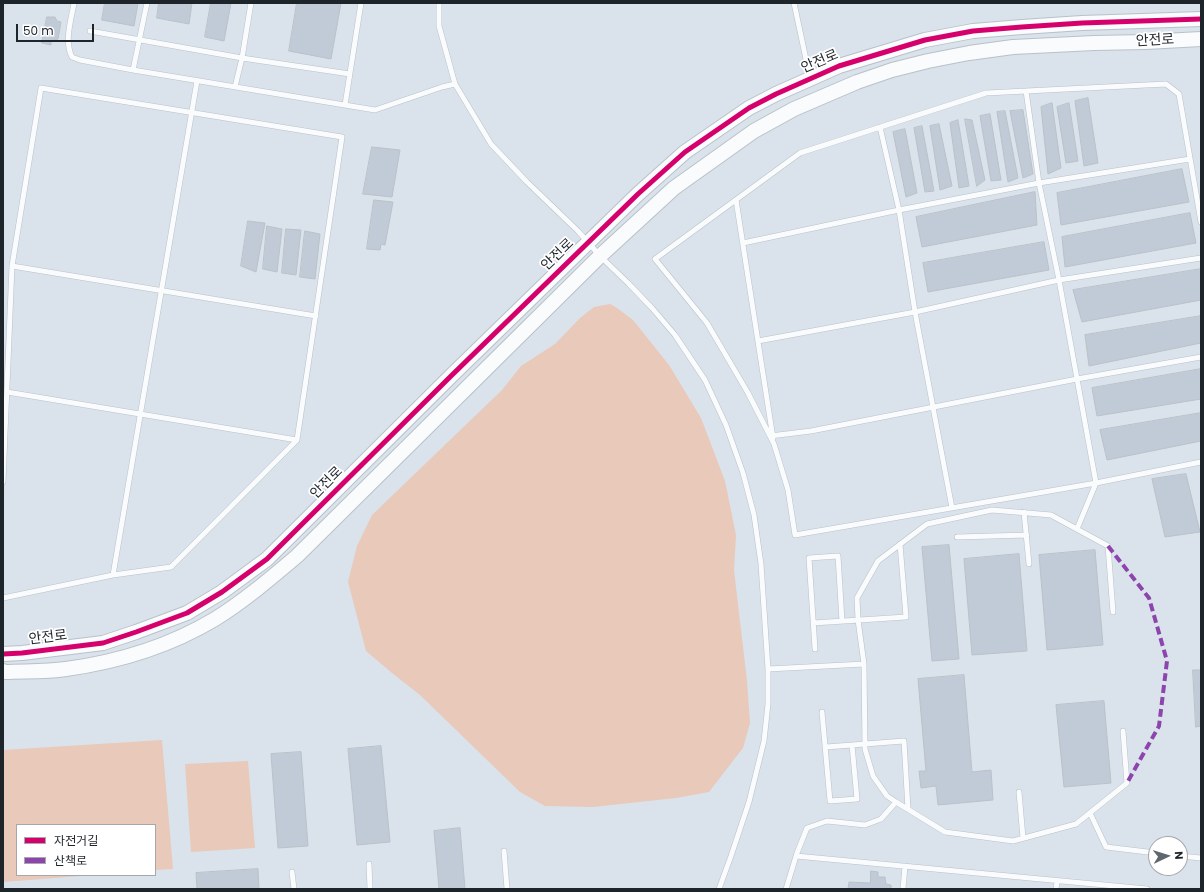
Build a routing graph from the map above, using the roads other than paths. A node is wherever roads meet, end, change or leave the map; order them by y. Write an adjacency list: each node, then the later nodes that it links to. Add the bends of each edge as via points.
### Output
1 (74, 3): 15 (lane, via 68,40 68,50 72,57)
2 (147, 3): 12 (lane)
3 (251, 3): 14 (lane)
4 (361, 3): 16 (lane)
5 (438, 3): 19 (lane, via 438,26)
6 (794, 3): 17 (lane)
7 (1201, 9): 9 (street)
8 (1201, 19): 9 (street, 안전로)
9 (1185, 20): 17 (street, 안전로, via 1082,23 973,32 925,40 858,59)
10 (90, 31): 12 (lane)
11 (1194, 39): 13 (street); 32 (street, 안전로, via 1012,47 928,61 857,82 794,109 754,131 674,188)
12 (139, 40): 14 (lane); 15 (lane)
13 (1201, 45)
14 (242, 58): 16 (lane); 20 (lane)
15 (133, 70): 18 (lane)
16 (350, 74): 22 (lane)
17 (810, 78): 30 (street, 안전로, via 749,108 686,152)
18 (197, 81): 20 (lane); 23 (lane)
19 (455, 84): 22 (lane, via 375,110); 30 (lane, via 491,144)
20 (235, 87): 22 (lane)
21 (1026, 91): 24 (lane, via 986,92); 25 (lane, via 1166,84 1179,94); 26 (lane)
22 (345, 105)
23 (192, 112): 34 (lane, via 41,88); 36 (lane); 38 (lane, via 342,136)
24 (880, 127): 27 (lane, via 800,152); 28 (lane)
25 (1190, 159): 26 (lane); 29 (lane)
26 (1039, 183): 28 (lane); 35 (lane)
27 (736, 200): 31 (lane); 45 (lane, via 655,259 707,323)
28 (899, 210): 31 (lane); 37 (lane)
29 (1201, 222)
30 (587, 243): 32 (lane); 64 (street, 안전로, via 267,559 222,592 187,613 103,643)
31 (743, 243): 39 (lane)
32 (600, 256): 66 (lane, via 638,293 675,335 705,380 726,425 754,515 761,564); 67 (street, 안전로, via 297,556 259,588 215,619 157,646 115,660 65,669)
33 (1201, 258): 35 (lane)
34 (12, 266): 36 (lane); 42 (lane)
35 (1059, 280): 37 (lane); 41 (lane)
36 (162, 290): 38 (lane); 44 (lane)
37 (915, 312): 39 (lane); 43 (lane)
38 (316, 316): 46 (lane)
39 (758, 341): 45 (lane)
40 (1201, 357): 41 (lane)
41 (1077, 380): 43 (lane); 49 (lane)
42 (7, 392): 44 (lane); 48 (lane)
43 (934, 408): 45 (lane); 50 (lane)
44 (141, 414): 46 (lane); 57 (lane)
45 (771, 436): 50 (lane, via 788,490 795,535)
46 (298, 440): 57 (lane, via 171,567)
47 (1201, 462): 49 (lane)
48 (3, 482)
49 (1096, 483): 50 (lane); 52 (lane)
50 (952, 508)
51 (1024, 512): 52 (lane, via 1051,515); 53 (lane); 55 (lane, via 992,510 927,524)
52 (1077, 529): 59 (lane, via 1108,546)
53 (1027, 535): 54 (lane); 56 (lane)
54 (957, 537)
55 (900, 544): 60 (lane, via 878,561 856,598); 60 (lane, via 906,617)
56 (1029, 564)
57 (113, 575): 58 (lane)
58 (3, 598)
59 (1113, 612)
60 (858, 620): 61 (lane); 65 (lane)
61 (842, 621): 62 (lane); 62 (lane, via 838,556 809,558)
62 (813, 623): 63 (lane)
63 (815, 650)
64 (3, 654)
65 (864, 664): 66 (lane); 70 (lane)
66 (768, 669): 90 (lane, via 764,741 748,802)
67 (4, 672)
68 (822, 712): 72 (lane)
69 (1123, 731): 76 (lane, via 1127,783)
70 (865, 744): 71 (lane); 74 (lane, via 873,776 887,796); 75 (lane, via 904,741)
71 (852, 745): 72 (lane); 72 (lane, via 857,799 830,801)
72 (826, 747)
73 (1019, 792): 77 (lane)
74 (896, 802): 75 (lane); 80 (lane, via 881,820 865,825 827,821 807,828)
75 (908, 809): 77 (lane, via 946,832 1013,841)
76 (1090, 813): 77 (lane, via 1076,824); 79 (lane, via 1106,847)
77 (1023, 838)
78 (504, 851): 89 (lane)
79 (1148, 852)
80 (796, 856): 84 (lane); 91 (lane)
81 (1188, 857): 82 (lane)
82 (1201, 858)
83 (369, 864): 88 (lane)
84 (905, 866): 86 (lane); 92 (lane)
85 (292, 872): 87 (lane)
86 (1057, 881): 93 (lane); 94 (lane)
87 (294, 889)
88 (370, 889)
89 (507, 889)
90 (719, 889)
91 (786, 889)
92 (903, 889)
93 (1056, 889)
94 (1147, 889)

